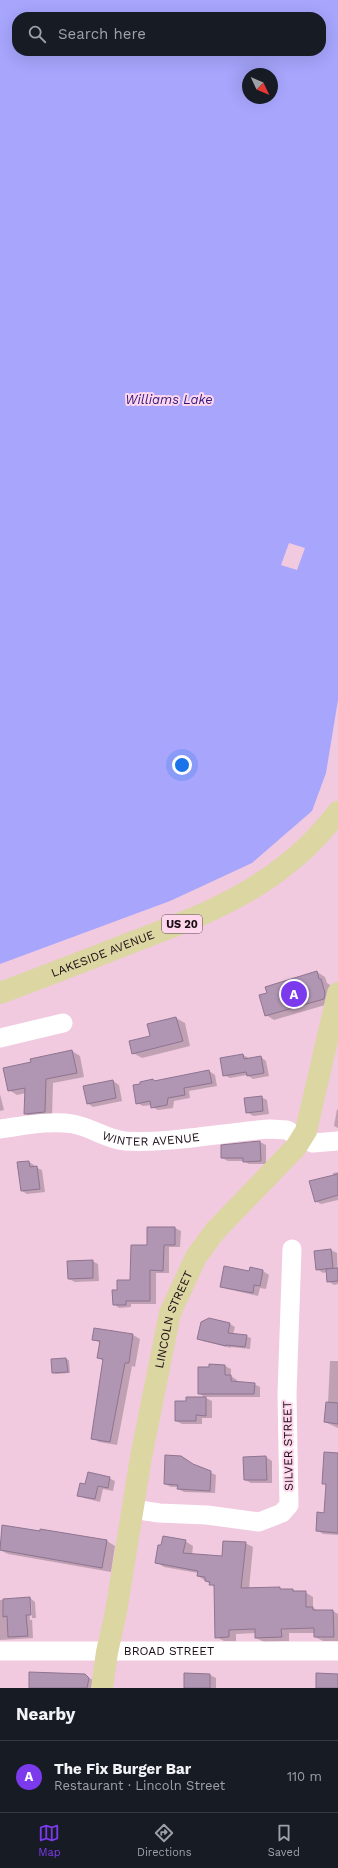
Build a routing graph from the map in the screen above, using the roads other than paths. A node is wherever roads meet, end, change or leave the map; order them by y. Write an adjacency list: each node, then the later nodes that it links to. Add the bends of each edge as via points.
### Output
1 (338, 812): 3 (main road, LAKESIDE AVENUE / US 20, via 287,865 271,877 229,900 183,923)
2 (338, 993): 7 (main road, LINCOLN STREET, via 313,1107)
3 (0, 994)
4 (63, 1024): 5 (street)
5 (0, 1038)
6 (0, 1129): 7 (street, WINTER AVENUE, via 54,1123 73,1124 124,1141 270,1129 287,1130)
7 (302, 1139): 8 (street, WINTER AVENUE, via 313,1143); 10 (main road, LINCOLN STREET, via 215,1231 196,1257 184,1280 167,1324)
8 (338, 1141)
9 (292, 1250): 10 (street, SILVER STREET, via 287,1394 289,1505 282,1513 259,1522)
10 (133, 1509): 13 (main road, LINCOLN STREET)
11 (0, 1651): 13 (street, BROAD STREET)
12 (338, 1651): 13 (street, BROAD STREET)
13 (107, 1652): 14 (main road, LINCOLN STREET)
14 (102, 1688)

